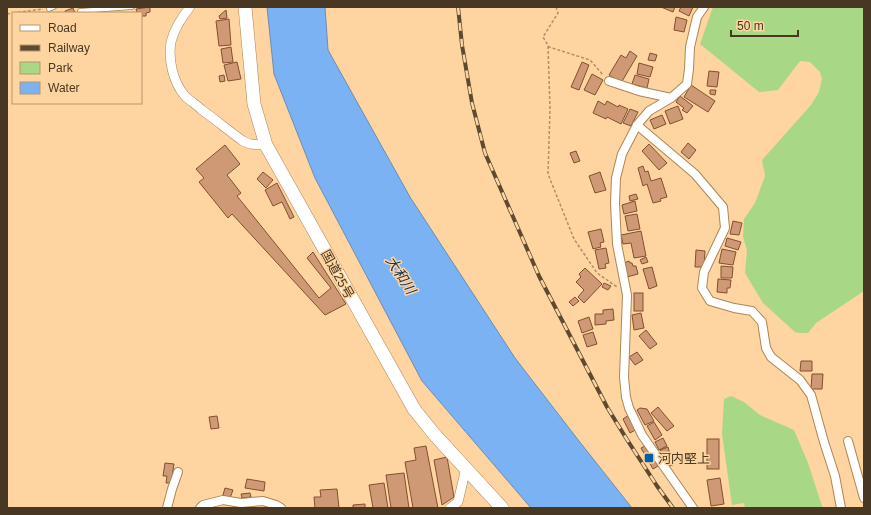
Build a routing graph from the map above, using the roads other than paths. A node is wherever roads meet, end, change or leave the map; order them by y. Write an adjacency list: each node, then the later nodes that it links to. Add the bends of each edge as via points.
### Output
1 (54, 7): 6 (lane)
2 (132, 7): 8 (lane)
3 (190, 7): 12 (street, via 183,15 171,41 170,57 177,85 186,97 243,141)
4 (245, 7): 12 (highway, 国道25号, via 254,104)
5 (704, 7): 10 (street, via 697,17 690,47 687,84)
6 (49, 8)
7 (80, 10): 8 (lane)
8 (110, 10)
9 (609, 81): 10 (street)
10 (671, 98): 11 (street, via 649,111)
11 (637, 124): 23 (street, via 622,154 616,178 615,202 617,244 627,295 624,377 626,397 642,436); 24 (street, via 695,174 723,207 725,228 704,272 702,288 710,301 752,312 762,322 766,348 771,357 800,380 811,395 835,476)
12 (266, 145): 14 (highway, 国道25号, via 414,409)
13 (848, 442): 16 (street)
14 (466, 468): 17 (street); 22 (highway, 国道25号)
15 (178, 472): 18 (street)
16 (864, 498)
17 (461, 505): 21 (street)
18 (167, 508)
19 (200, 508): 20 (street, via 223,500 241,503 262,501)
20 (281, 508)
21 (450, 508)
22 (502, 508)
23 (693, 508)
24 (841, 508)

